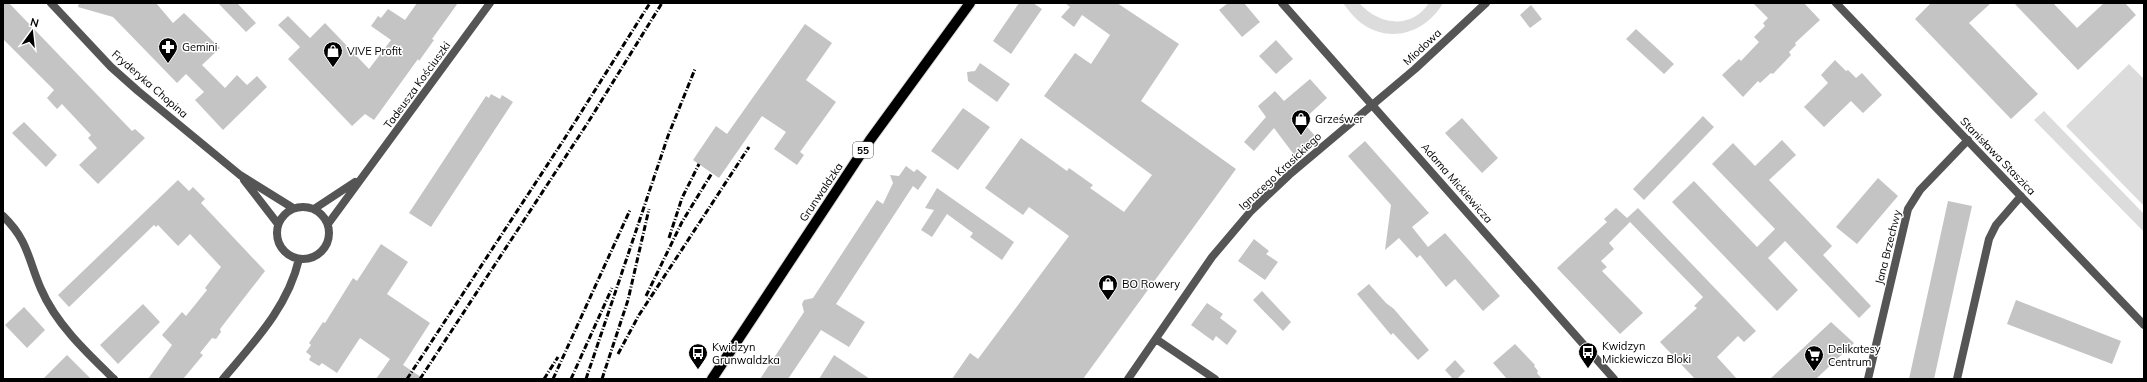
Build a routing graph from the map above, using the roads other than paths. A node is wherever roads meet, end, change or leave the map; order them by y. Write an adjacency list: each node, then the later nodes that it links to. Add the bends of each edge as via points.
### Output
1 (51, 3): 9 (street, Fryderyka Chopina, via 132,86)
2 (490, 3): 10 (street, Tadeusza Kościuszki)
3 (970, 3): 22 (main road, Grunwaldzka / 55, via 870,140)
4 (1282, 3): 7 (street, Adama Mickiewicza)
5 (1486, 3): 7 (street, Miodowa)
6 (1836, 3): 8 (street, Stanisława Staszica)
7 (1372, 106): 19 (street, Ignacego Krasickiego, via 1288,175 1251,211 1212,258); 25 (street, Adama Mickiewicza)
8 (1968, 140): 11 (street, Stanisława Staszica); 26 (street, Jana Brzechwy, via 1920,190 1908,208)
9 (240, 175): 12 (street, Fryderyka Chopina); 15 (street, Fryderyka Chopina)
10 (359, 179): 13 (street, Tadeusza Kościuszki); 16 (street, Tadeusza Kościuszki)
11 (2021, 196): 18 (street, Stanisława Staszica); 27 (street, via 1996,225 1989,238)
12 (293, 208): 13 (street); 15 (street, via 284,214)
13 (314, 209): 16 (street)
14 (3, 216): 20 (street, via 21,238 31,259 40,289 53,311)
15 (278, 224): 17 (street, via 280,246 288,254)
16 (328, 224): 17 (street, via 329,235 326,245 319,253 309,258)
17 (299, 258): 21 (street, via 292,285 282,304)
18 (2144, 325)
19 (1156, 339): 23 (street, Ignacego Krasickiego); 24 (street)
20 (114, 379)
21 (223, 379)
22 (712, 379)
23 (1128, 379)
24 (1215, 379)
25 (1614, 379)
26 (1868, 379)
27 (1957, 379)

